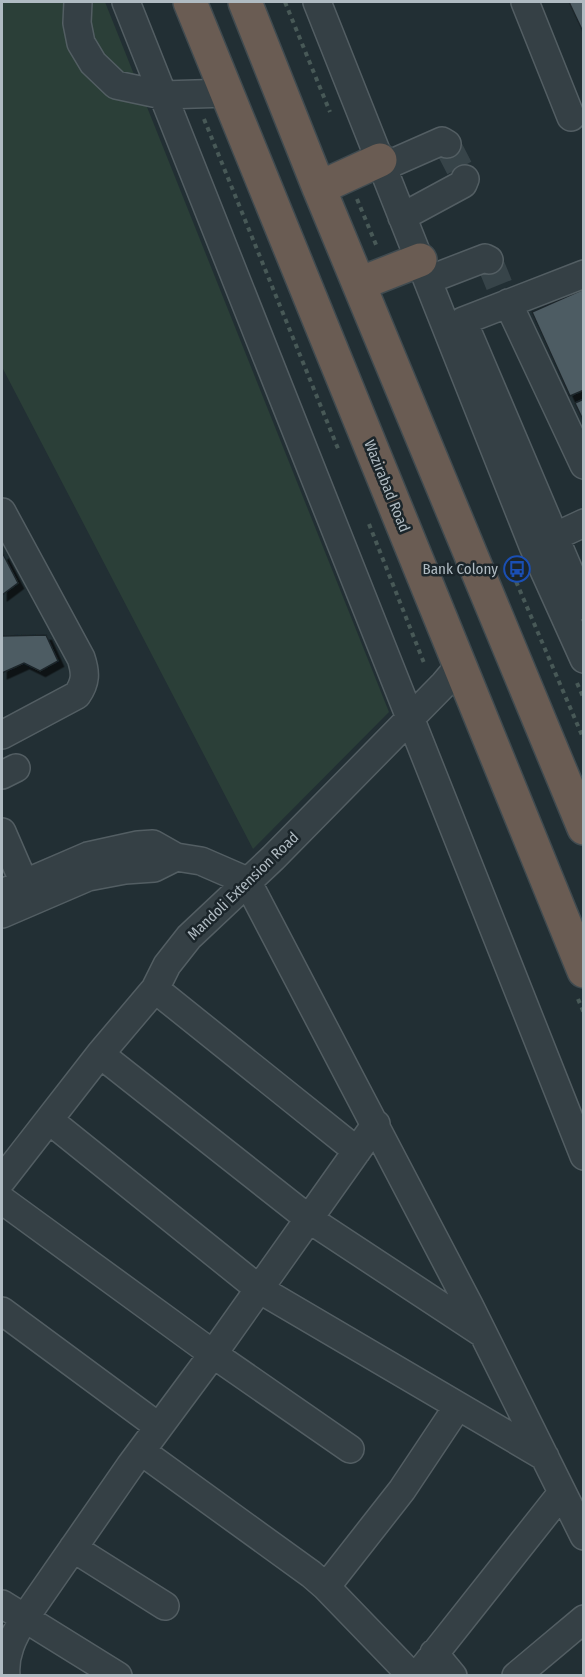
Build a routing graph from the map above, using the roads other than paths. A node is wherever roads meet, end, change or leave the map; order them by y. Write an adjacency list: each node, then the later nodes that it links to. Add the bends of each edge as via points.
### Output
1 (78, 2): 8 (street, via 81,43 93,63 116,85)
2 (126, 2): 8 (street)
3 (190, 2): 7 (highway, Wazirabad Road)
4 (245, 2): 13 (highway)
5 (317, 2): 11 (street)
6 (525, 2): 9 (street)
7 (228, 93): 8 (street); 27 (highway, Wazirabad Road)
8 (163, 95): 28 (street)
9 (571, 117)
10 (447, 144): 11 (street, via 442,141)
11 (381, 164): 13 (highway); 14 (street)
12 (465, 179): 14 (street, via 463,184)
13 (320, 188): 18 (highway)
14 (402, 217): 16 (street)
15 (489, 260): 16 (street)
16 (424, 270): 18 (highway); 20 (street)
17 (584, 274): 19 (street)
18 (359, 284): 30 (highway)
19 (504, 295): 20 (street, via 499,292); 21 (street); 24 (street, via 463,321)
20 (442, 316): 26 (street, via 533,546)
21 (584, 465)
22 (2, 512): 29 (street, via 85,672 84,685 77,695)
23 (584, 523): 24 (street)
24 (554, 537): 25 (street)
25 (584, 606)
26 (584, 659)
27 (460, 665): 28 (street, Mandoli Extension Road); 35 (highway, Wazirabad Road)
28 (411, 718): 32 (street, Mandoli Extension Road); 41 (street)
29 (2, 735)
30 (584, 828)
31 (2, 832): 33 (street)
32 (248, 881): 33 (street, via 201,861 176,857 154,868 125,870); 36 (street, Mandoli Extension Road, via 189,937 167,965); 39 (street)
33 (19, 892): 34 (street)
34 (2, 914)
35 (584, 971)
36 (155, 989): 37 (street, Mandoli Extension Road); 40 (street)
37 (100, 1054): 38 (street, Mandoli Extension Road); 44 (street)
38 (49, 1120): 42 (street, Mandoli Extension Road); 45 (street)
39 (376, 1124): 40 (street); 47 (street)
40 (357, 1151): 44 (street)
41 (584, 1156)
42 (2, 1180)
43 (2, 1200): 48 (street)
44 (309, 1219): 45 (street); 47 (street)
45 (259, 1289): 48 (street); 49 (street)
46 (2, 1311): 50 (street)
47 (483, 1334): 53 (street)
48 (213, 1354): 50 (street); 51 (street)
49 (458, 1406): 53 (street); 57 (street, via 402,1490)
50 (159, 1427): 52 (street)
51 (350, 1449)
52 (141, 1451): 56 (street); 57 (street)
53 (545, 1457): 54 (street)
54 (561, 1494): 55 (street); 62 (street)
55 (584, 1536)
56 (73, 1548): 59 (street); 60 (street)
57 (326, 1587): 65 (street)
58 (2, 1604): 60 (street)
59 (165, 1606)
60 (24, 1619): 63 (street, via 7,1654); 64 (street)
61 (584, 1619): 68 (street)
62 (434, 1653): 66 (street); 67 (street)
63 (6, 1676)
64 (118, 1676)
65 (412, 1676)
66 (417, 1676)
67 (453, 1676)
68 (516, 1676)

